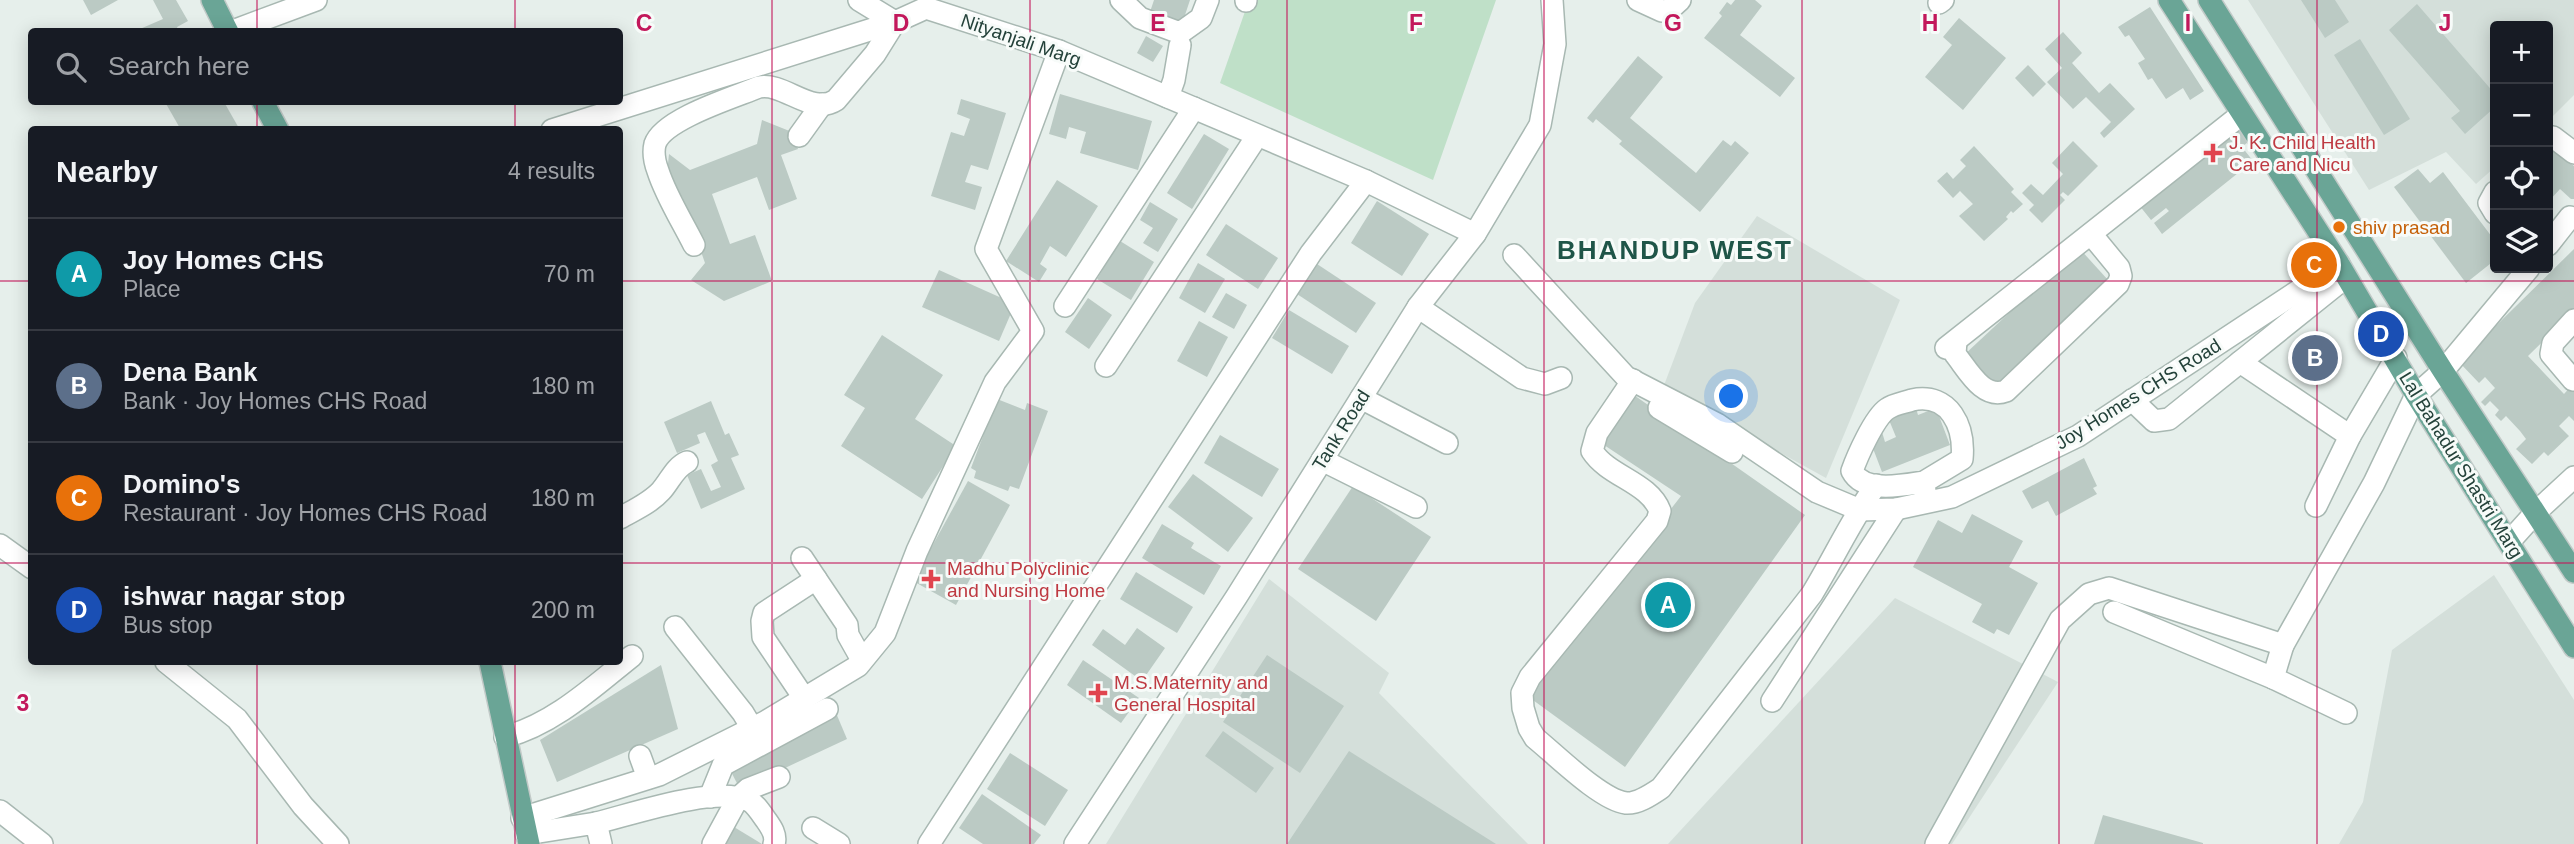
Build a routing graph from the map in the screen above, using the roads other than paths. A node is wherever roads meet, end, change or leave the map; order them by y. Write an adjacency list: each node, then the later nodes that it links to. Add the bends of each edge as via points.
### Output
1 (212, 0): 13 (main road)
2 (316, 0): 14 (street)
3 (859, 0): 12 (street)
4 (1121, 0): 5 (street, via 1140,18 1180,33 1201,18)
5 (1208, 0)
6 (1552, 0): 30 (street, Tank Road, via 1555,44 1540,125)
7 (1638, 0): 8 (street, via 1662,10)
8 (1680, 0)
9 (2169, 0): 21 (main road, Lal Bahadur Shastri Marg)
10 (2209, 0): 43 (main road, Lal Bahadur Shastri Marg)
11 (926, 4): 12 (street, Nityanjali Marg); 16 (street, Nityanjali Marg)
12 (895, 23): 18 (street, via 836,100); 23 (street, Nityanjali Marg)
13 (227, 28)
14 (240, 28)
15 (1181, 45): 17 (street)
16 (1059, 51): 17 (street, Nityanjali Marg); 75 (street, via 986,249 1033,331 995,382 917,551 886,633)
17 (1168, 97): 20 (street, Nityanjali Marg)
18 (822, 104): 24 (street); 33 (street, via 768,85 663,132 654,153 658,171)
19 (265, 105): 22 (main road)
20 (1194, 108): 25 (street, Nityanjali Marg); 37 (street)
21 (2242, 114): 31 (street); 35 (main road, Lal Bahadur Shastri Marg)
22 (276, 126)
23 (565, 126)
24 (799, 136)
25 (1257, 136): 28 (street, Nityanjali Marg); 42 (street)
26 (2553, 137): 27 (street)
27 (2574, 153)
28 (1366, 181): 30 (street, Nityanjali Marg); 99 (street, via 1311,253)
29 (2570, 217): 32 (street)
30 (1475, 234): 38 (street, Tank Road)
31 (2091, 234): 31 (street, via 1951,344 1986,391 2006,391 2118,284 2119,268)
32 (2553, 237)
33 (694, 245)
34 (1514, 255): 46 (street)
35 (2343, 271): 40 (main road, Lal Bahadur Shastri Marg); 41 (street); 49 (street, Joy Homes CHS Road)
36 (2525, 273): 43 (street)
37 (1065, 306)
38 (1418, 307): 45 (street, via 1522,378 1545,384); 48 (street, Tank Road)
39 (2574, 320): 44 (street, via 2553,343 2551,355)
40 (2396, 358): 47 (main road, Lal Bahadur Shastri Marg); 50 (street)
41 (2240, 362): 49 (street, via 2169,419 2154,421); 50 (street)
42 (1106, 366)
43 (2443, 371): 47 (street); 61 (main road, Lal Bahadur Shastri Marg)
44 (2573, 377)
45 (1561, 378)
46 (1630, 385): 52 (street); 60 (street, via 1717,424 1817,492); 60 (street, via 1597,433 1592,451 1600,463 1656,499 1657,521 1530,677 1522,693 1535,738 1603,794 1627,803 1661,788 1812,594)
47 (2416, 395): 63 (main road, Lal Bahadur Shastri Marg); 71 (street, via 2374,483)
48 (1361, 398): 51 (street); 53 (street, Tank Road)
49 (2132, 400): 57 (street, Joy Homes CHS Road, via 2078,436)
50 (2350, 436): 58 (street)
51 (1447, 443)
52 (1731, 452)
53 (1322, 460): 59 (street); 100 (street, Tank Road)
54 (687, 462): 62 (street, via 661,492)
55 (2574, 477): 61 (street)
56 (1876, 485): 57 (street); 57 (street, via 1860,481 1852,471 1856,459 1884,411 1926,397 1953,412 1963,449); 60 (street)
57 (1930, 489): 60 (street); 81 (street)
58 (2316, 506)
59 (1416, 507)
60 (1860, 510)
61 (2536, 512): 63 (street); 67 (main road, Lal Bahadur Shastri Marg)
62 (623, 516)
63 (2508, 542): 72 (main road, Lal Bahadur Shastri Marg)
64 (0, 545): 66 (street)
65 (802, 558): 68 (street)
66 (28, 565)
67 (2574, 572)
68 (816, 579): 75 (street, via 847,625); 80 (street, via 764,613 762,621 763,637)
69 (2114, 612): 79 (street)
70 (675, 627): 84 (street)
71 (2283, 645): 79 (street); 101 (street, via 2109,588 2089,594 2060,620)
72 (2574, 647)
73 (632, 656): 74 (street)
74 (623, 660)
75 (862, 660): 80 (street)
76 (170, 665): 94 (street, via 237,719)
77 (491, 665): 85 (main road)
78 (610, 667): 85 (street, via 555,715)
79 (2273, 678): 83 (street)
80 (804, 698): 84 (street)
81 (1772, 701)
82 (827, 709): 87 (street, via 723,765)
83 (2346, 713)
84 (752, 728): 92 (street, via 636,771)
85 (505, 737): 92 (main road)
86 (779, 777): 88 (street)
87 (710, 797): 88 (street); 90 (street)
88 (738, 798): 96 (street); 97 (street, via 749,800 770,825)
89 (0, 811): 93 (street)
90 (596, 823): 92 (street); 95 (street)
91 (813, 828): 98 (street)
92 (526, 832)
93 (42, 844)
94 (338, 844)
95 (601, 844)
96 (713, 844)
97 (774, 844)
98 (839, 844)
99 (929, 844)
100 (1074, 844)
101 (1936, 844)

